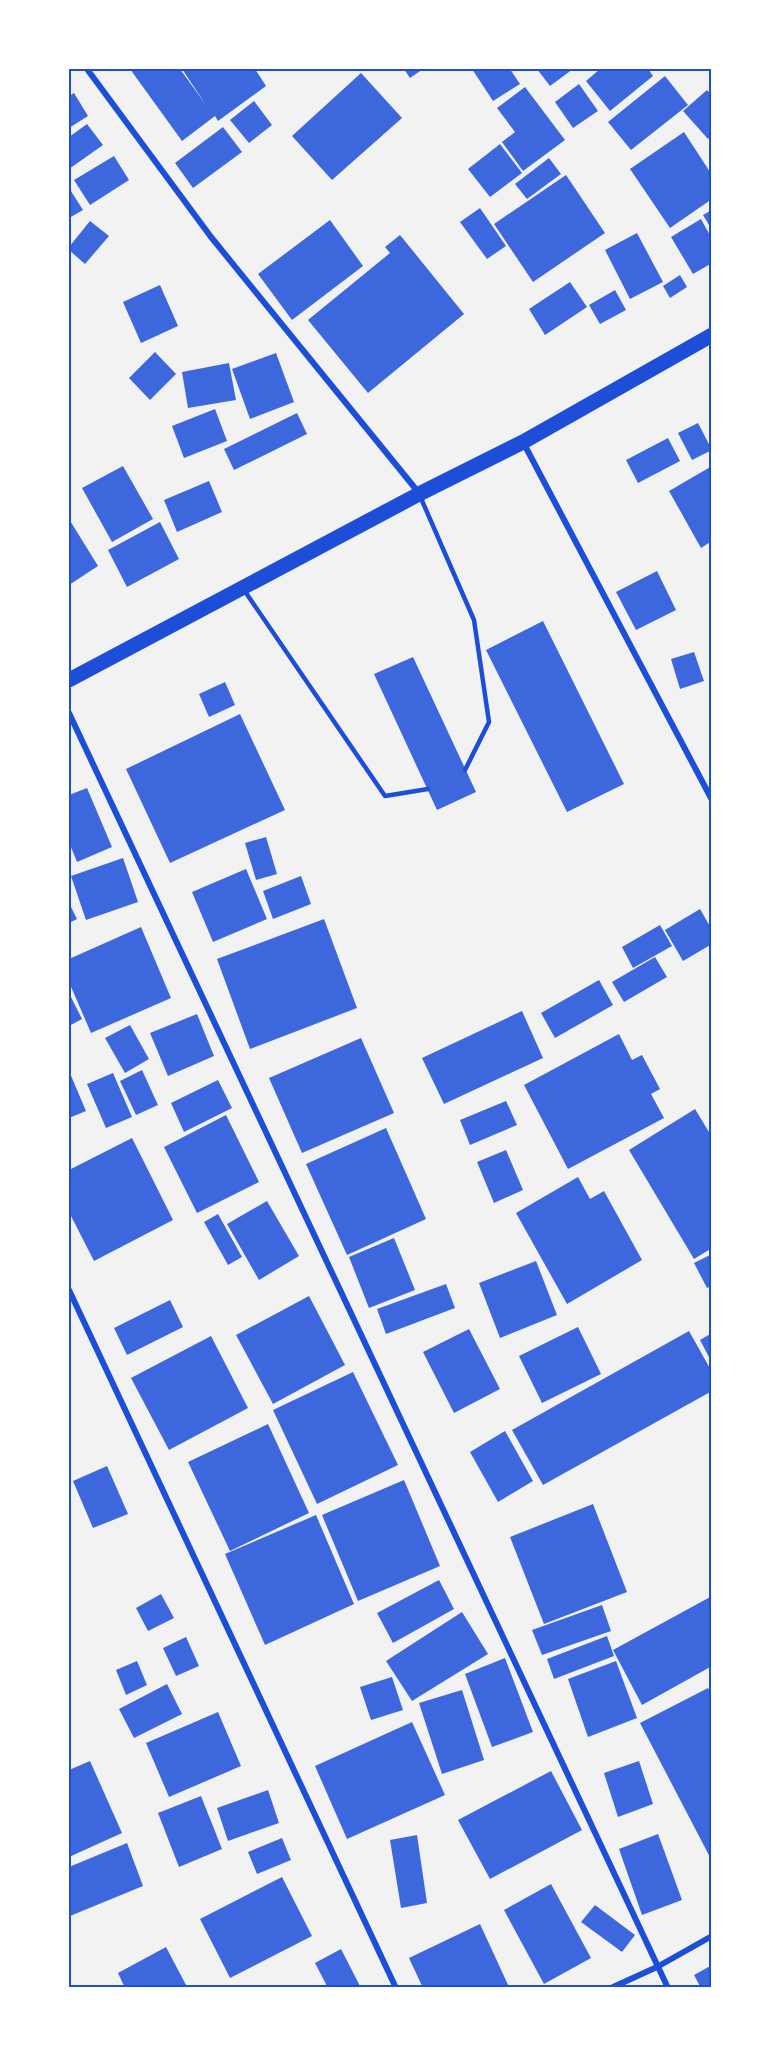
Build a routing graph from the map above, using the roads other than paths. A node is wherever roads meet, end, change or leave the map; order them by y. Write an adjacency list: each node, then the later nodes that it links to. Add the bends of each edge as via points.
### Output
1 (87, 69): 4 (street, via 211,237)
2 (712, 335): 3 (main road)
3 (523, 442): 4 (main road); 10 (street)
4 (419, 494): 5 (main road); 8 (lane, via 474,620 489,722)
5 (243, 588): 6 (main road); 9 (lane, via 385,796)
6 (69, 680)
7 (69, 712): 13 (street)
8 (465, 770)
9 (428, 789)
10 (712, 800)
11 (69, 1290): 14 (street)
12 (712, 1936): 13 (street)
13 (657, 1967): 15 (street); 16 (street)
14 (396, 1988)
15 (611, 1988)
16 (669, 1988)

